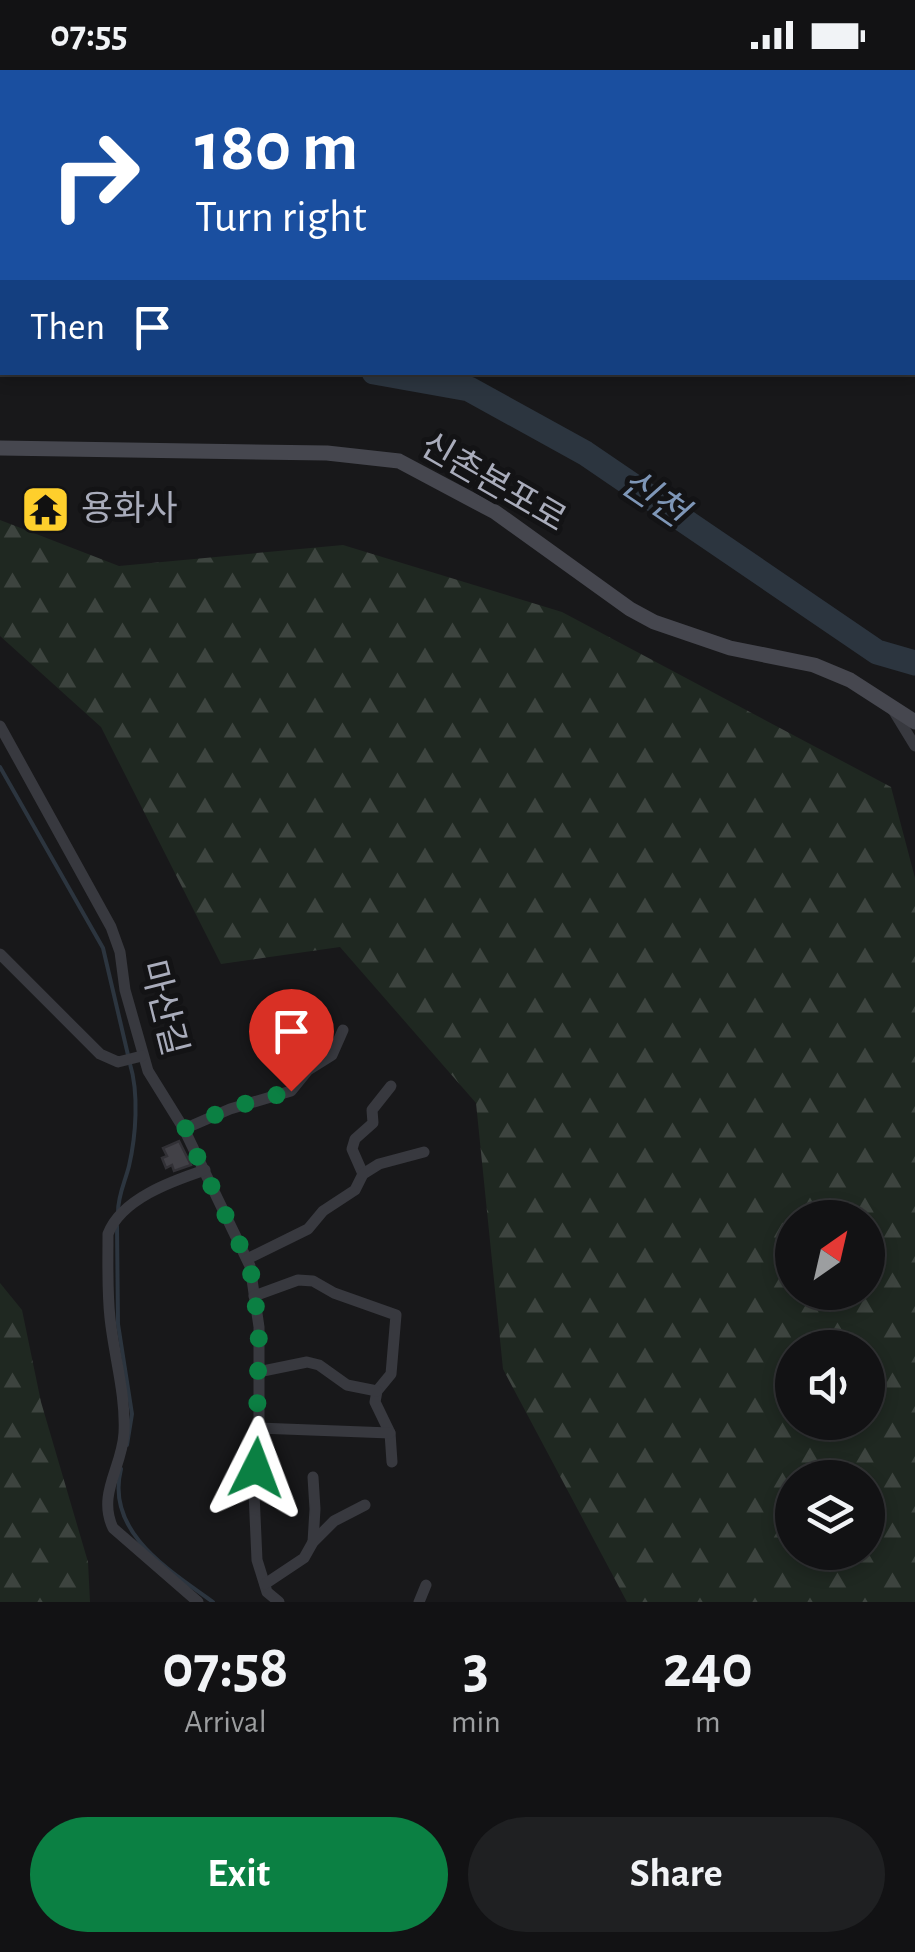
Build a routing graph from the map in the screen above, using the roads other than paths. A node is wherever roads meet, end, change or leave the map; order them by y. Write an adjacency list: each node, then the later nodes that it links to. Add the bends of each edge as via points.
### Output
1 (0, 448): 2 (main road, 신촌본포로, via 398,460 495,512 654,622 730,648 814,665)
2 (890, 706): 3 (main road, 신촌본포로); 5 (street)
3 (915, 722)
4 (0, 726): 8 (street, 마산길, via 111,927)
5 (915, 746)
6 (0, 954): 8 (street, via 100,1054 118,1062)
7 (343, 1030): 10 (street, via 332,1056 291,1091)
8 (137, 1057): 10 (street, 마산길)
9 (391, 1086): 13 (street, via 372,1110 373,1123 355,1139 352,1149)
10 (184, 1129): 12 (street, 마산길)
11 (424, 1152): 13 (street)
12 (205, 1170): 14 (street, 마산길); 26 (street, via 147,1193 108,1234 124,1435 104,1502 107,1515 113,1528)
13 (363, 1174): 14 (street, via 355,1190 308,1229)
14 (247, 1259): 15 (street, 마산길)
15 (254, 1296): 16 (street, 마산길); 17 (street, via 312,1280 396,1314 391,1374)
16 (258, 1372): 17 (street, via 319,1364 346,1386); 18 (street, 마산길)
17 (376, 1391): 19 (street, via 378,1414)
18 (258, 1428): 19 (street); 25 (street, 마산길, via 257,1560)
19 (390, 1433): 20 (street)
20 (392, 1462)
21 (312, 1477): 23 (street)
22 (364, 1505): 23 (street)
23 (313, 1542): 25 (street, via 304,1558)
24 (426, 1585): 29 (street)
25 (266, 1588): 27 (street); 28 (street)
26 (198, 1602)
27 (256, 1602)
28 (279, 1602)
29 (419, 1602)

